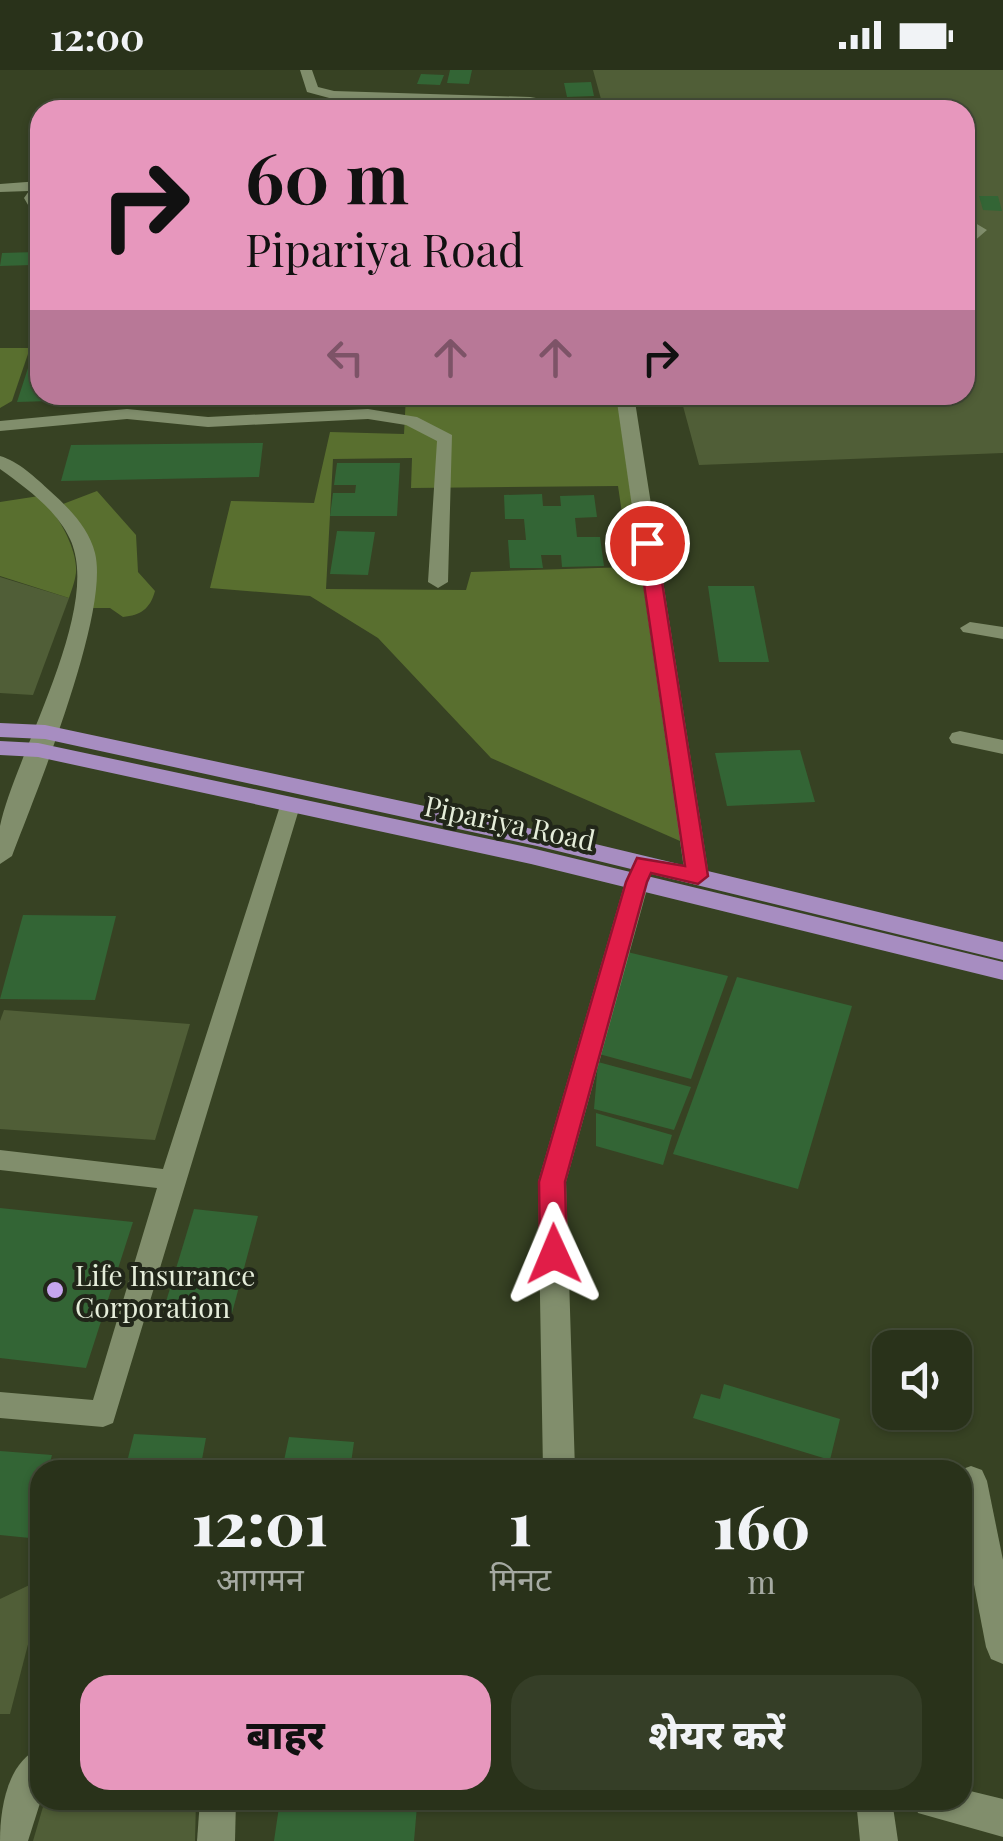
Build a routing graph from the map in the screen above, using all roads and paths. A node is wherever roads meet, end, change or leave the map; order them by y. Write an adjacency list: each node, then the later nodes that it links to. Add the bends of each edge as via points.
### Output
1 (306, 70): 2 (street, via 312,90 332,95)
2 (522, 100)
3 (30, 186): 4 (lane)
4 (0, 188)
5 (627, 405): 19 (street)
6 (0, 426): 8 (street, via 28,413 208,422 368,414 429,427 446,439)
7 (0, 461): 13 (street, via 52,498 86,556 82,619)
8 (438, 582)
9 (970, 628): 10 (street)
10 (1003, 633)
11 (0, 730): 13 (main road, Pipariya Road)
12 (960, 738): 14 (street)
13 (41, 741): 15 (main road, Pipariya Road); 16 (main road, Pipariya Road); 17 (street); 18 (main road, Pipariya Road)
14 (1003, 747)
15 (0, 748)
16 (290, 806): 18 (main road, Pipariya Road); 23 (lane)
17 (0, 856)
18 (640, 873): 19 (main road, Pipariya Road); 21 (main road, Pipariya Road); 25 (street, via 552,1182)
19 (698, 876): 20 (main road, Pipariya Road)
20 (1003, 951)
21 (1003, 972)
22 (0, 1160): 23 (lane)
23 (172, 1180): 24 (lane, via 104,1414)
24 (0, 1405)
25 (559, 1460)
26 (972, 1486): 27 (street)
27 (1003, 1647)
28 (30, 1782): 33 (street)
29 (218, 1810): 34 (street)
30 (875, 1810): 35 (street)
31 (971, 1810): 32 (street)
32 (1003, 1818)
33 (9, 1841)
34 (216, 1841)
35 (879, 1841)

